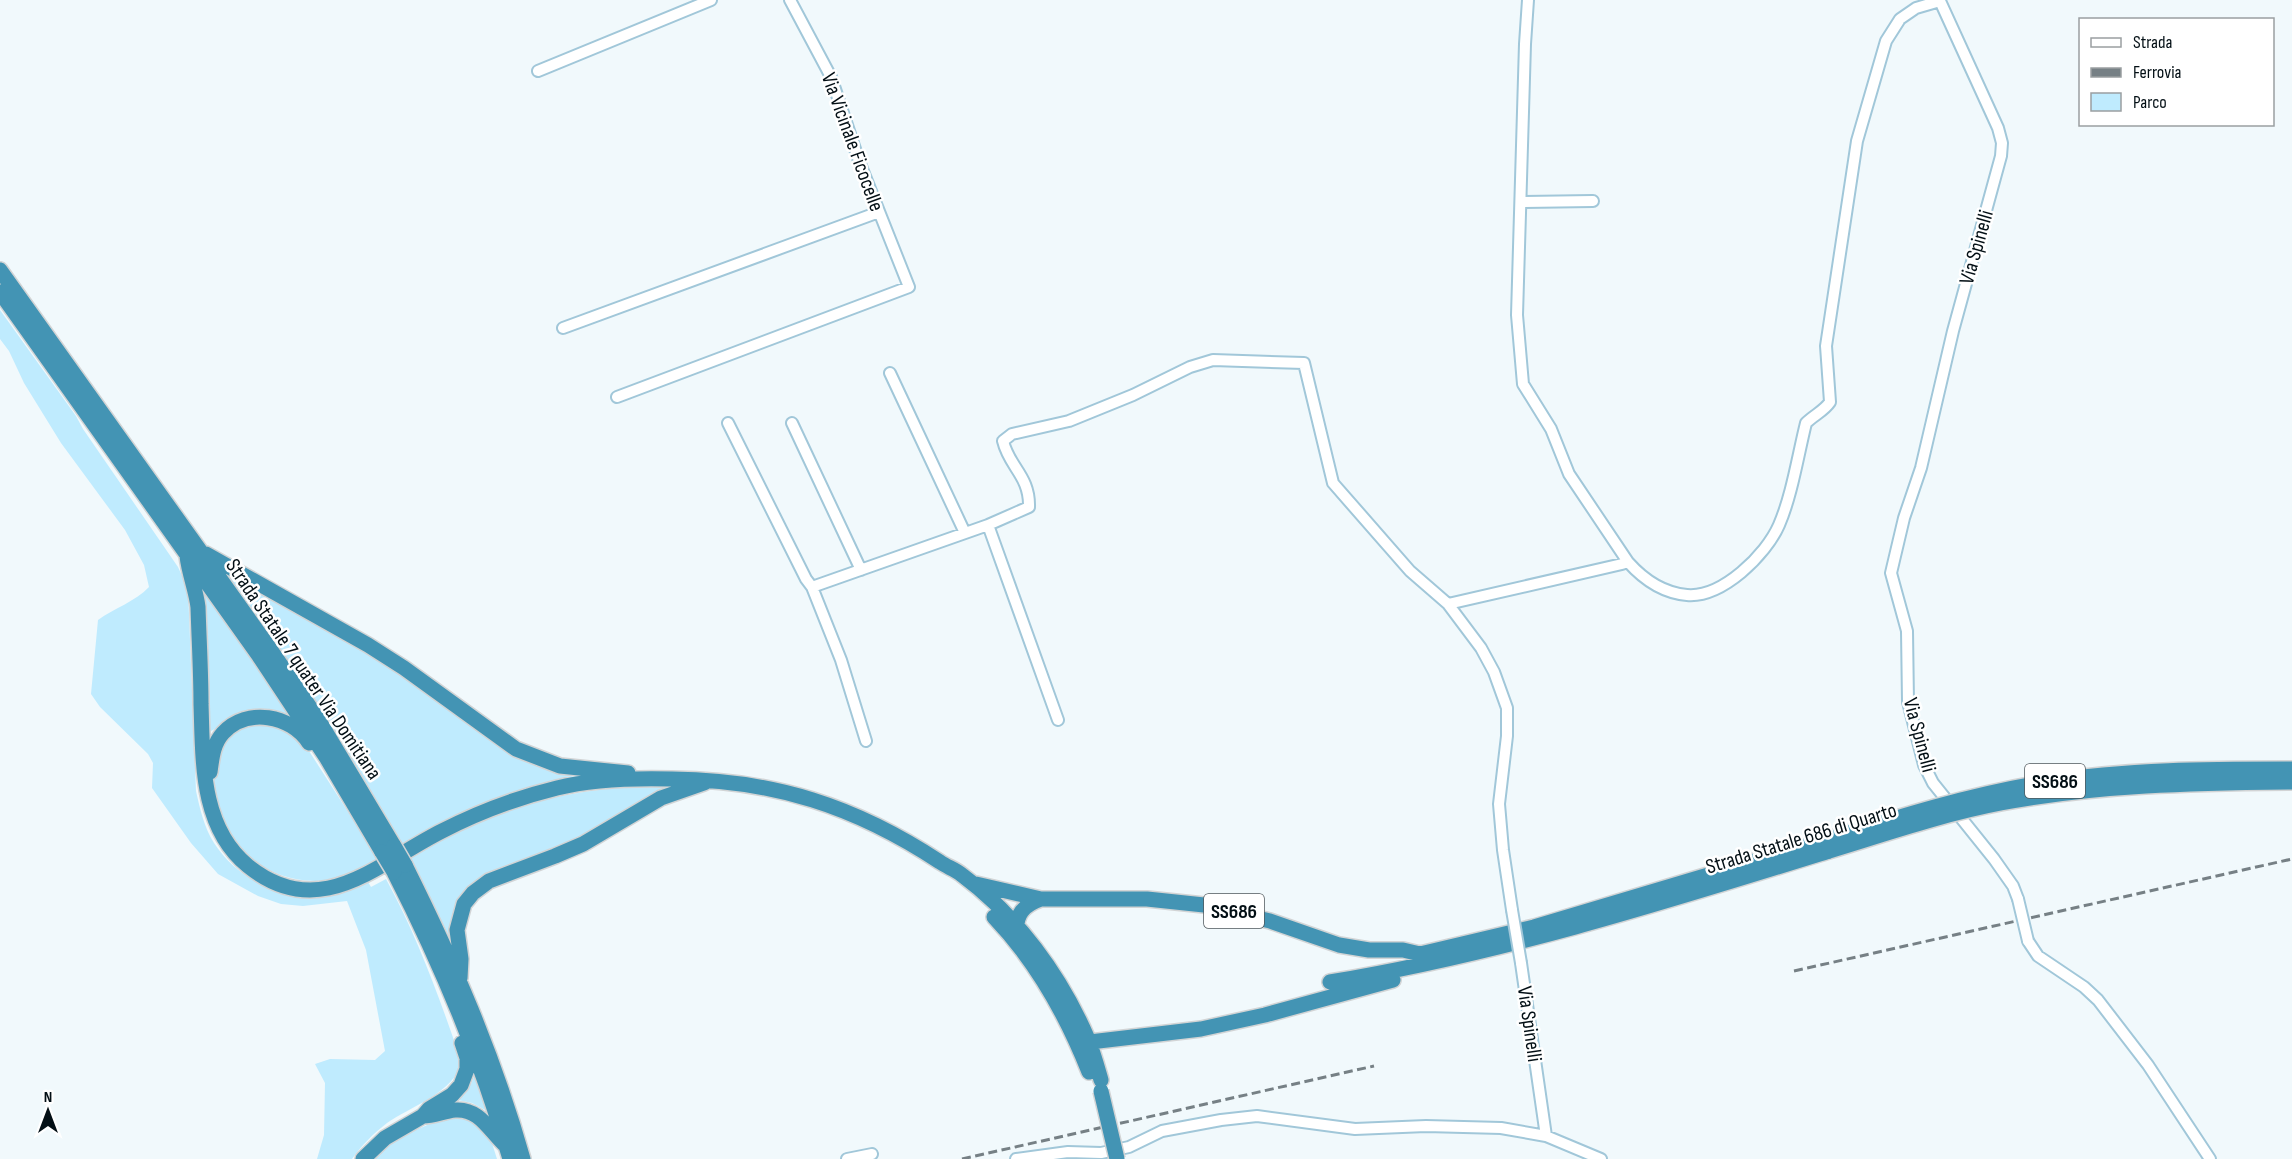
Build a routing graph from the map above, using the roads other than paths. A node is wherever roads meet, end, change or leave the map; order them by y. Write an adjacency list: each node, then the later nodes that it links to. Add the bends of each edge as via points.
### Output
1 (711, 0): 5 (street)
2 (790, 0): 8 (street, Via Vicinale Ficocelle, via 831,77)
3 (1528, 0): 7 (street)
4 (1941, 1): 19 (street, Via Spinelli, via 1916,8 1900,19 1886,41 1856,146 1826,346 1830,402 1806,423 1778,528 1751,565 1734,579 1695,595 1653,584); 58 (street, Via Spinelli, bridge, via 2002,143 1891,573 1907,631 1908,702 1924,765 1933,783 2013,886 2028,940 2038,956 2098,1000 2148,1065)
5 (538, 71)
6 (1593, 201): 7 (street)
7 (1521, 202): 19 (street, via 1517,315 1523,384 1551,429 1569,474)
8 (879, 212): 11 (street); 13 (street, Via Vicinale Ficocelle, via 909,287)
9 (0, 270): 18 (highway, Strada Statale 7 quater Via Domitiana)
10 (0, 292): 18 (highway, Strada Statale 7 quater Via Domitiana)
11 (563, 328)
12 (891, 373): 17 (street)
13 (617, 397)
14 (728, 423): 21 (street)
15 (792, 423): 20 (street)
16 (988, 525): 17 (street); 22 (street, Via Spinelli, via 1029,507 1022,474 1005,451 1003,441 1012,434 1069,421 1213,360 1304,363 1334,483 1410,571); 23 (street)
17 (965, 533): 20 (street)
18 (192, 553): 25 (highway, Strada Statale 7 quater Via Domitiana); 27 (highway, via 222,565 368,645 516,749 560,766 619,771); 30 (highway, via 189,574 198,607 204,778); 32 (highway, Strada Statale 7 quater Via Domitiana, via 318,719)
19 (1625, 563): 22 (street)
20 (861, 570): 21 (street)
21 (812, 587): 24 (street, via 841,660)
22 (1448, 604): 49 (street, Via Spinelli, bridge, via 1481,648 1507,708 1499,804 1503,849)
23 (1058, 720)
24 (866, 741)
25 (326, 756): 30 (highway, via 286,722 265,717 245,720 224,732 217,743 212,756); 32 (highway, Strada Statale 7 quater Via Domitiana)
26 (2292, 769): 31 (highway, Strada Statale 686 di Quarto / SS686, bridge, via 2160,771 2046,782 1935,807)
27 (648, 778): 28 (highway, SS686); 30 (highway, via 560,787 493,807 439,832 362,878 313,889 268,879 237,857 215,822)
28 (712, 779): 33 (highway, SS686, via 793,793 853,813); 41 (highway, via 661,798 583,844 489,881 473,892 464,904 457,930)
29 (2292, 782): 31 (highway, Strada Statale 686 di Quarto / SS686, bridge, via 2165,784 2045,796 1999,803)
30 (209, 796)
31 (1827, 846): 39 (highway, Strada Statale 686 di Quarto / SS686, via 1593,923)
32 (388, 849): 34 (highway, Strada Statale 7 quater Via Domitiana, bridge)
33 (944, 866): 35 (highway, SS686); 38 (highway, SS686)
34 (400, 869): 41 (highway, Strada Statale 7 quater Via Domitiana); 43 (highway, Strada Statale 7 quater Via Domitiana)
35 (973, 883): 36 (highway, SS686); 37 (highway, SS686)
36 (1041, 898): 37 (highway, via 1020,911); 39 (highway, SS686, via 1147,899 1204,905 1270,921 1340,945 1403,950)
37 (1016, 925): 38 (highway); 40 (highway, SS686)
38 (1017, 943): 40 (highway, SS686)
39 (1421, 959): 42 (highway, Strada Statale 686 di Quarto / SS686); 45 (highway, SS686, via 1406,976 1244,1021)
40 (1041, 966): 44 (highway, SS686); 46 (highway, SS686)
41 (460, 978): 53 (highway, Strada Statale 7 quater Via Domitiana, via 487,1046)
42 (1330, 982)
43 (463, 1022): 48 (highway, via 462,1042 467,1058 464,1080 452,1095); 50 (highway, Strada Statale 7 quater Via Domitiana)
44 (1073, 1032): 46 (highway, SS686); 47 (highway, SS686, via 1094,1082)
45 (1116, 1040): 46 (highway, SS686); 47 (highway, SS686, via 1103,1056)
46 (1090, 1042): 47 (highway, SS686)
47 (1101, 1086): 56 (highway, SS686, bridge)
48 (423, 1116): 50 (highway, via 455,1110 472,1113 485,1122); 52 (highway, via 385,1138)
49 (1546, 1136): 55 (street, via 1466,1126 1355,1129 1257,1116 1162,1131 1129,1147 1101,1153 1068,1152); 57 (street)
50 (508, 1153)
51 (872, 1154): 54 (street)
52 (363, 1159)
53 (523, 1159)
54 (847, 1159)
55 (1016, 1159)
56 (1117, 1159)
57 (1601, 1159)
58 (2210, 1159)

